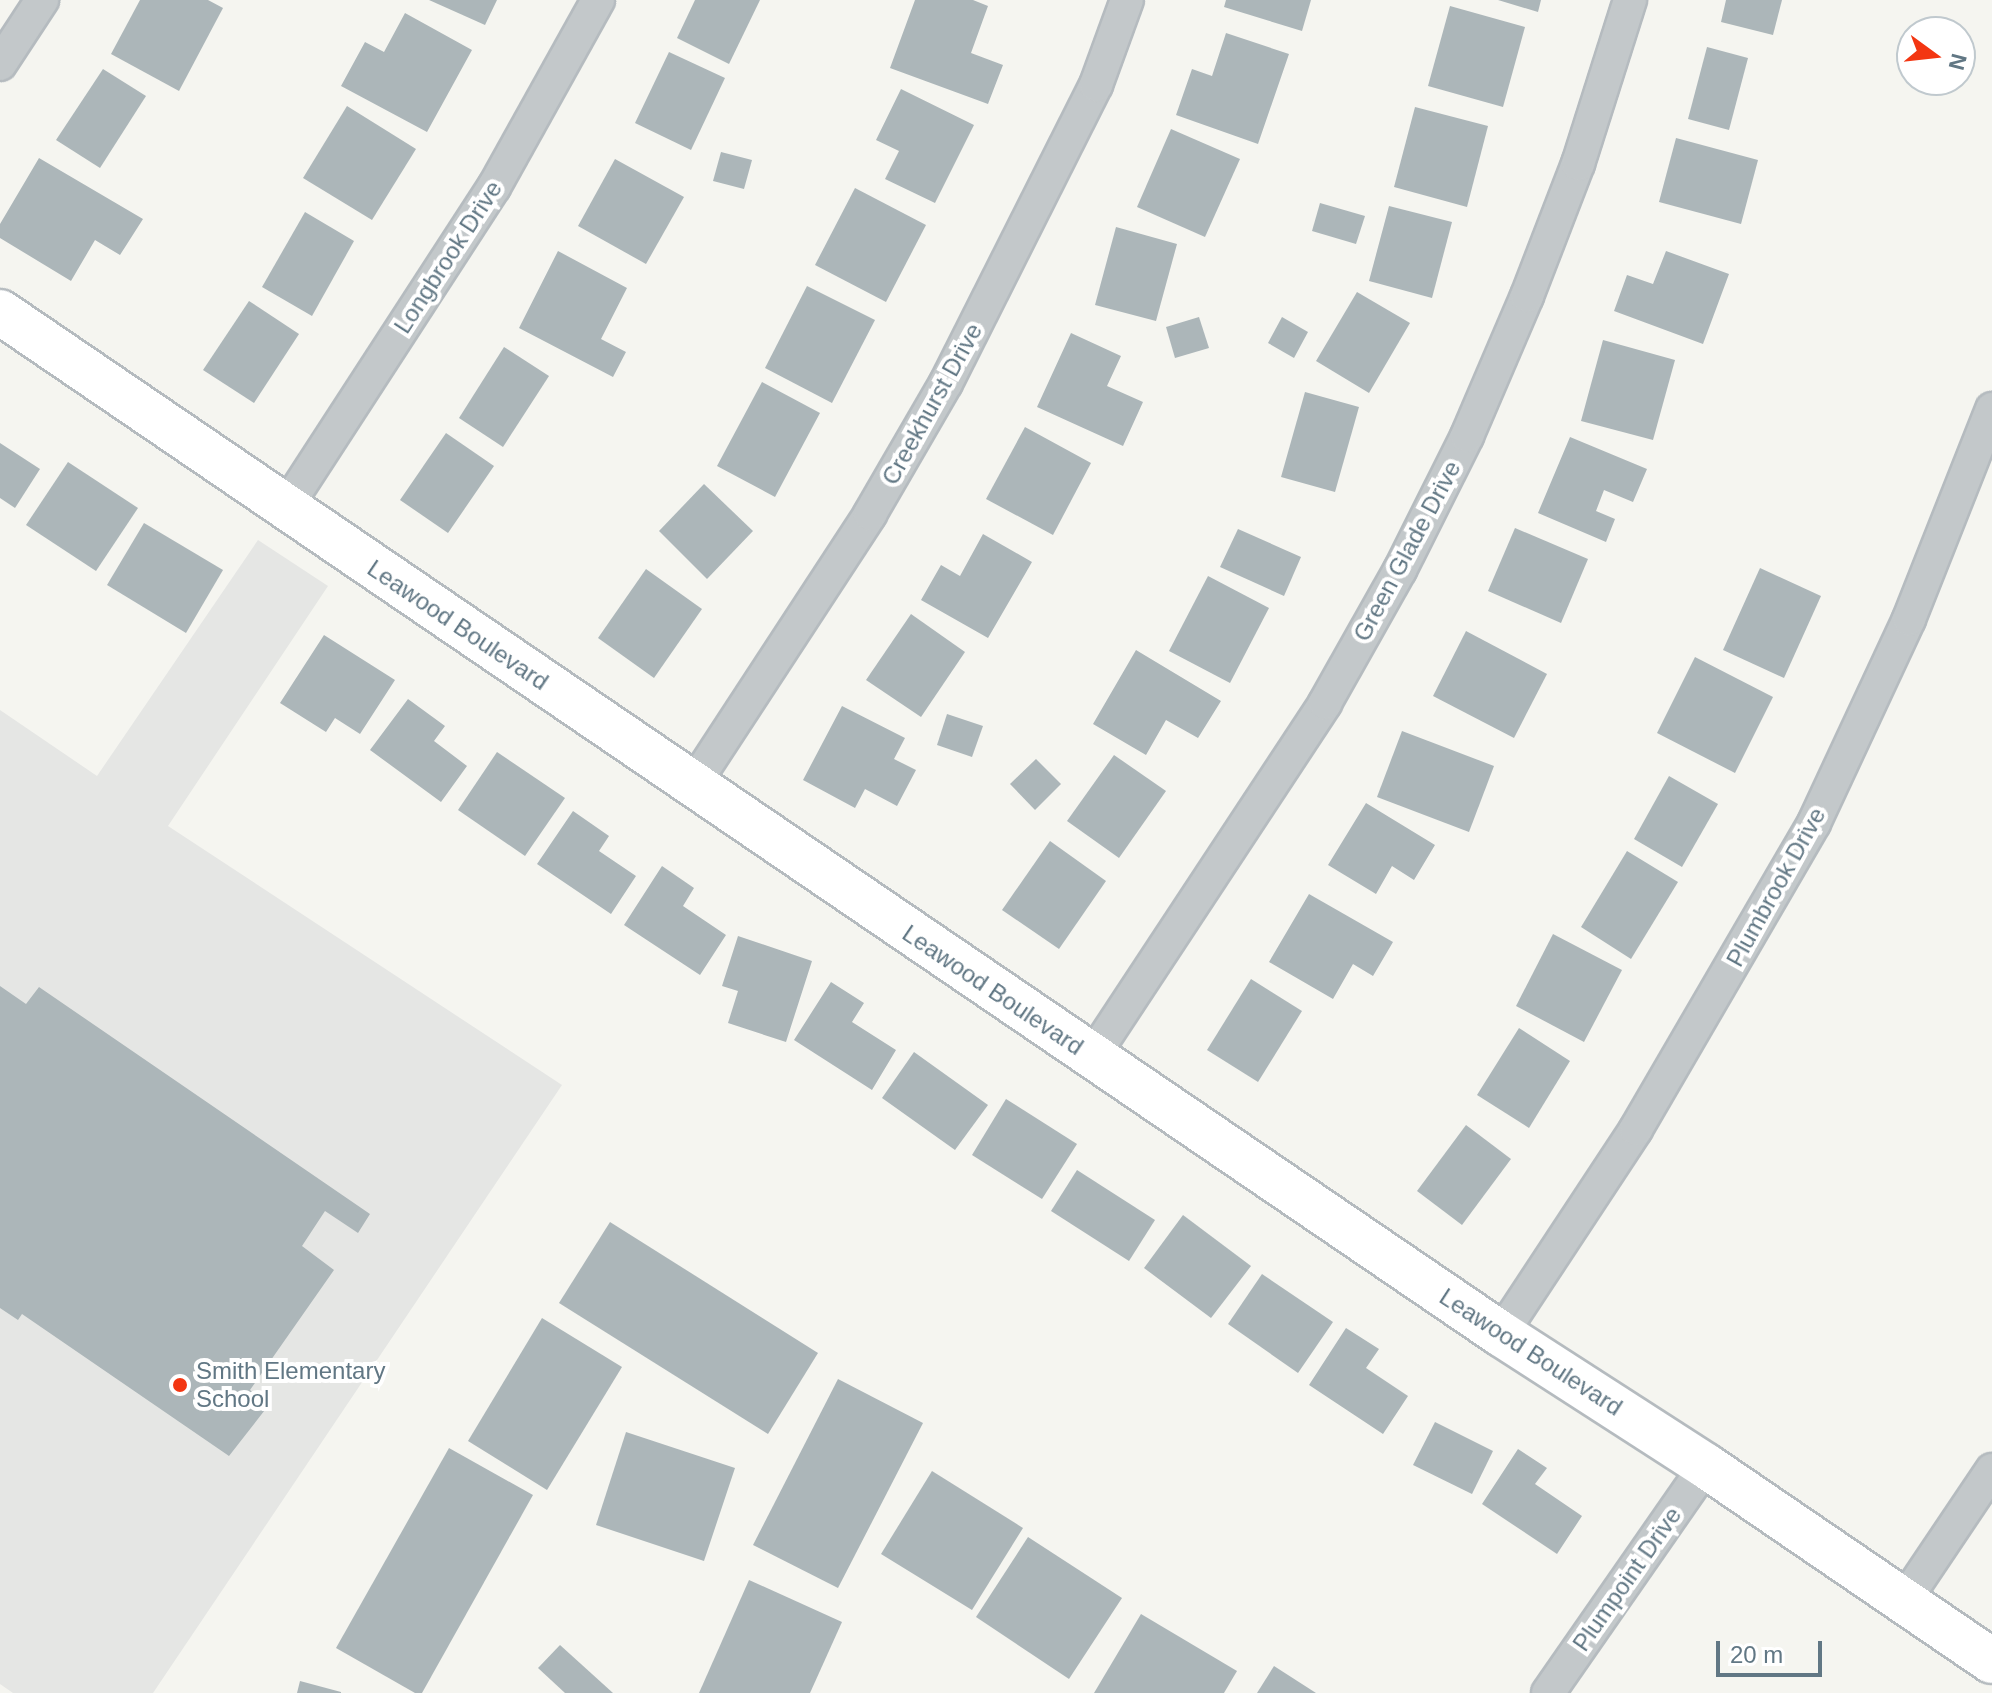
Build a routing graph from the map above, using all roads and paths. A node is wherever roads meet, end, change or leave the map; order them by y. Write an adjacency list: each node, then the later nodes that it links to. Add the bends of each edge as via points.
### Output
1 (42, 0): 5 (street)
2 (598, 0): 8 (street, Longbrook Drive, via 494,187)
3 (1127, 0): 9 (street, Creekhurst Drive, via 1089,99 946,383 870,514)
4 (1630, 0): 10 (street, Green Glade Drive, via 1578,164 1527,296 1467,436 1400,570 1325,703)
5 (0, 64)
6 (0, 312): 8 (street, Leawood Boulevard)
7 (1992, 409): 11 (street, Plumbrook Drive, via 1909,619 1814,823 1636,1129)
8 (286, 507): 9 (street, Leawood Boulevard)
9 (693, 785): 10 (street, Leawood Boulevard)
10 (1092, 1057): 11 (street, Leawood Boulevard)
11 (1501, 1334): 12 (street, Leawood Boulevard)
12 (1706, 1466): 14 (street, Leawood Boulevard); 16 (street, Plumpoint Drive)
13 (1992, 1470): 14 (street)
14 (1904, 1601): 15 (street, Leawood Boulevard)
15 (1992, 1661)
16 (1548, 1693)

